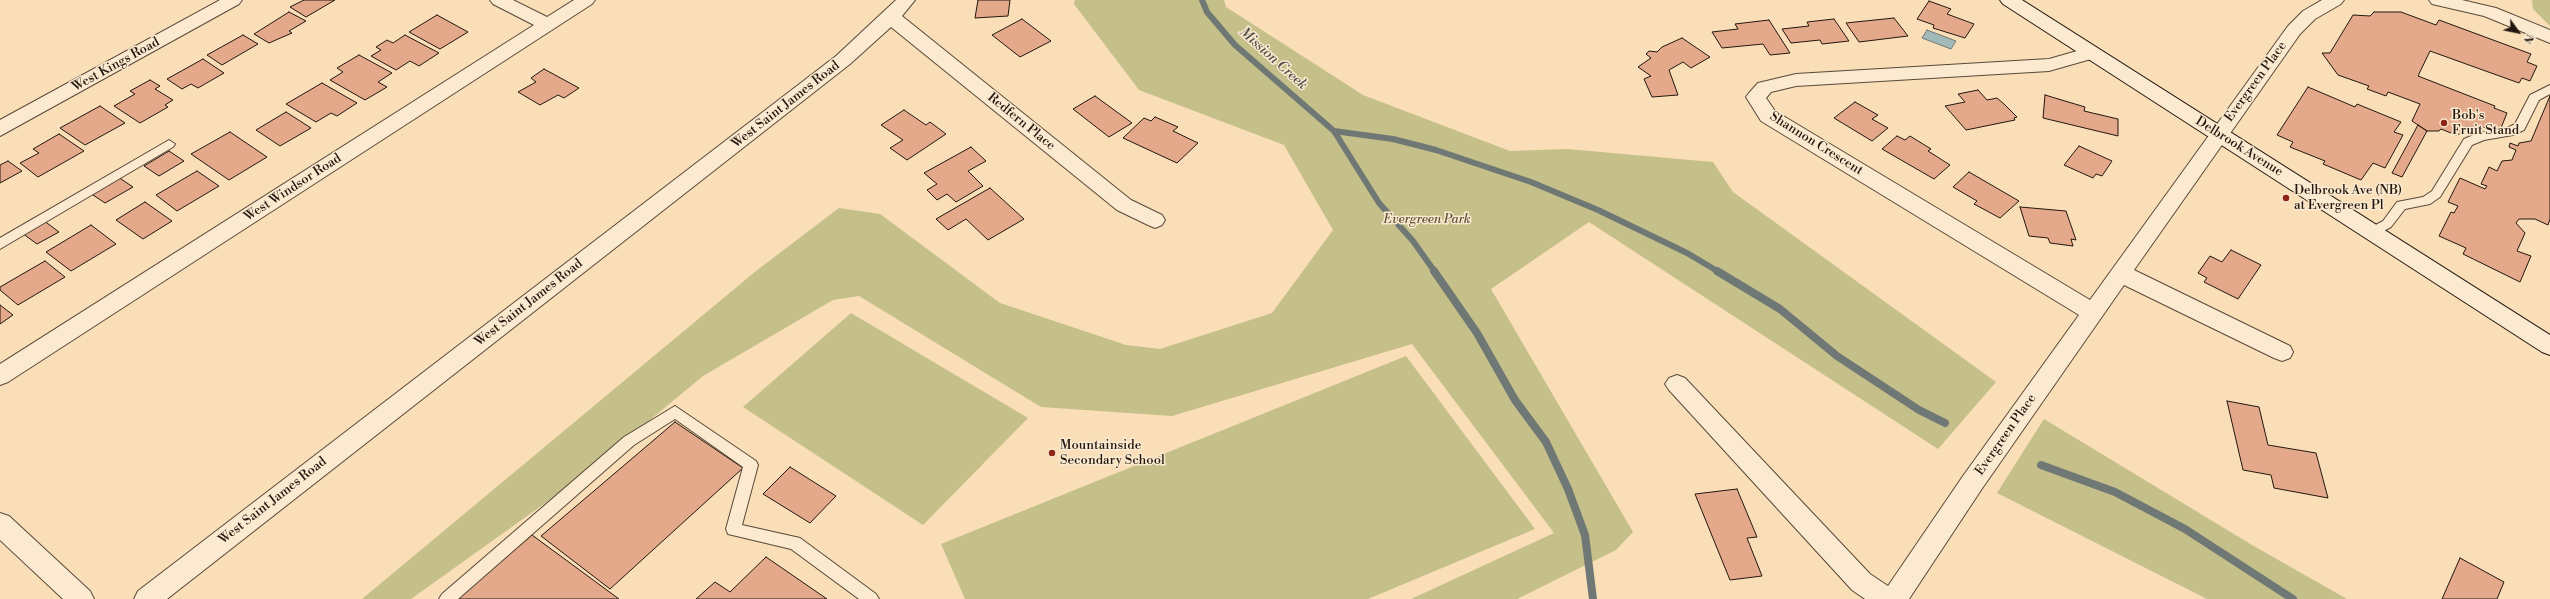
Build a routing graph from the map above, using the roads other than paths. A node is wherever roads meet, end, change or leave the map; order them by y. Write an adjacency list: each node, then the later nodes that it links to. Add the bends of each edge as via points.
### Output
1 (233, 0): 13 (street, West Kings Road)
2 (499, 0): 9 (street)
3 (586, 0): 9 (street, West Windsor Road)
4 (906, 0): 8 (street, West Saint James Road)
5 (2008, 0): 11 (street, Delbrook Avenue)
6 (2335, 0): 14 (street, Evergreen Place, via 2309,14 2294,30)
7 (2438, 0): 10 (street, via 2490,12)
8 (891, 17): 16 (street, Redfern Place, via 1124,205); 27 (street, West Saint James Road, via 843,60)
9 (547, 24): 23 (street, West Windsor Road)
10 (2550, 37)
11 (2091, 53): 14 (street, Delbrook Avenue); 20 (street, Shannon Crescent, via 2049,65 1796,80 1765,87 1756,97 1768,116)
12 (2550, 89): 17 (lane, via 2534,98 2520,127 2468,142 2436,194 2426,201 2401,205 2387,224)
13 (0, 129)
14 (2218, 134): 17 (street, Delbrook Avenue); 19 (street, Evergreen Place)
15 (168, 144): 18 (lane)
16 (1155, 220)
17 (2372, 232): 21 (street, Delbrook Avenue)
18 (0, 244)
19 (2120, 273): 20 (street, Evergreen Place); 22 (street)
20 (2092, 312): 31 (street, Evergreen Place)
21 (2550, 346)
22 (2282, 352)
23 (0, 376)
24 (1677, 384): 30 (street, via 1861,582)
25 (0, 524): 26 (street)
26 (81, 599)
27 (147, 599)
28 (447, 599): 29 (lane, via 629,441 675,412 751,466 733,529 795,543)
29 (871, 599)
30 (1887, 599)
31 (1894, 599)

